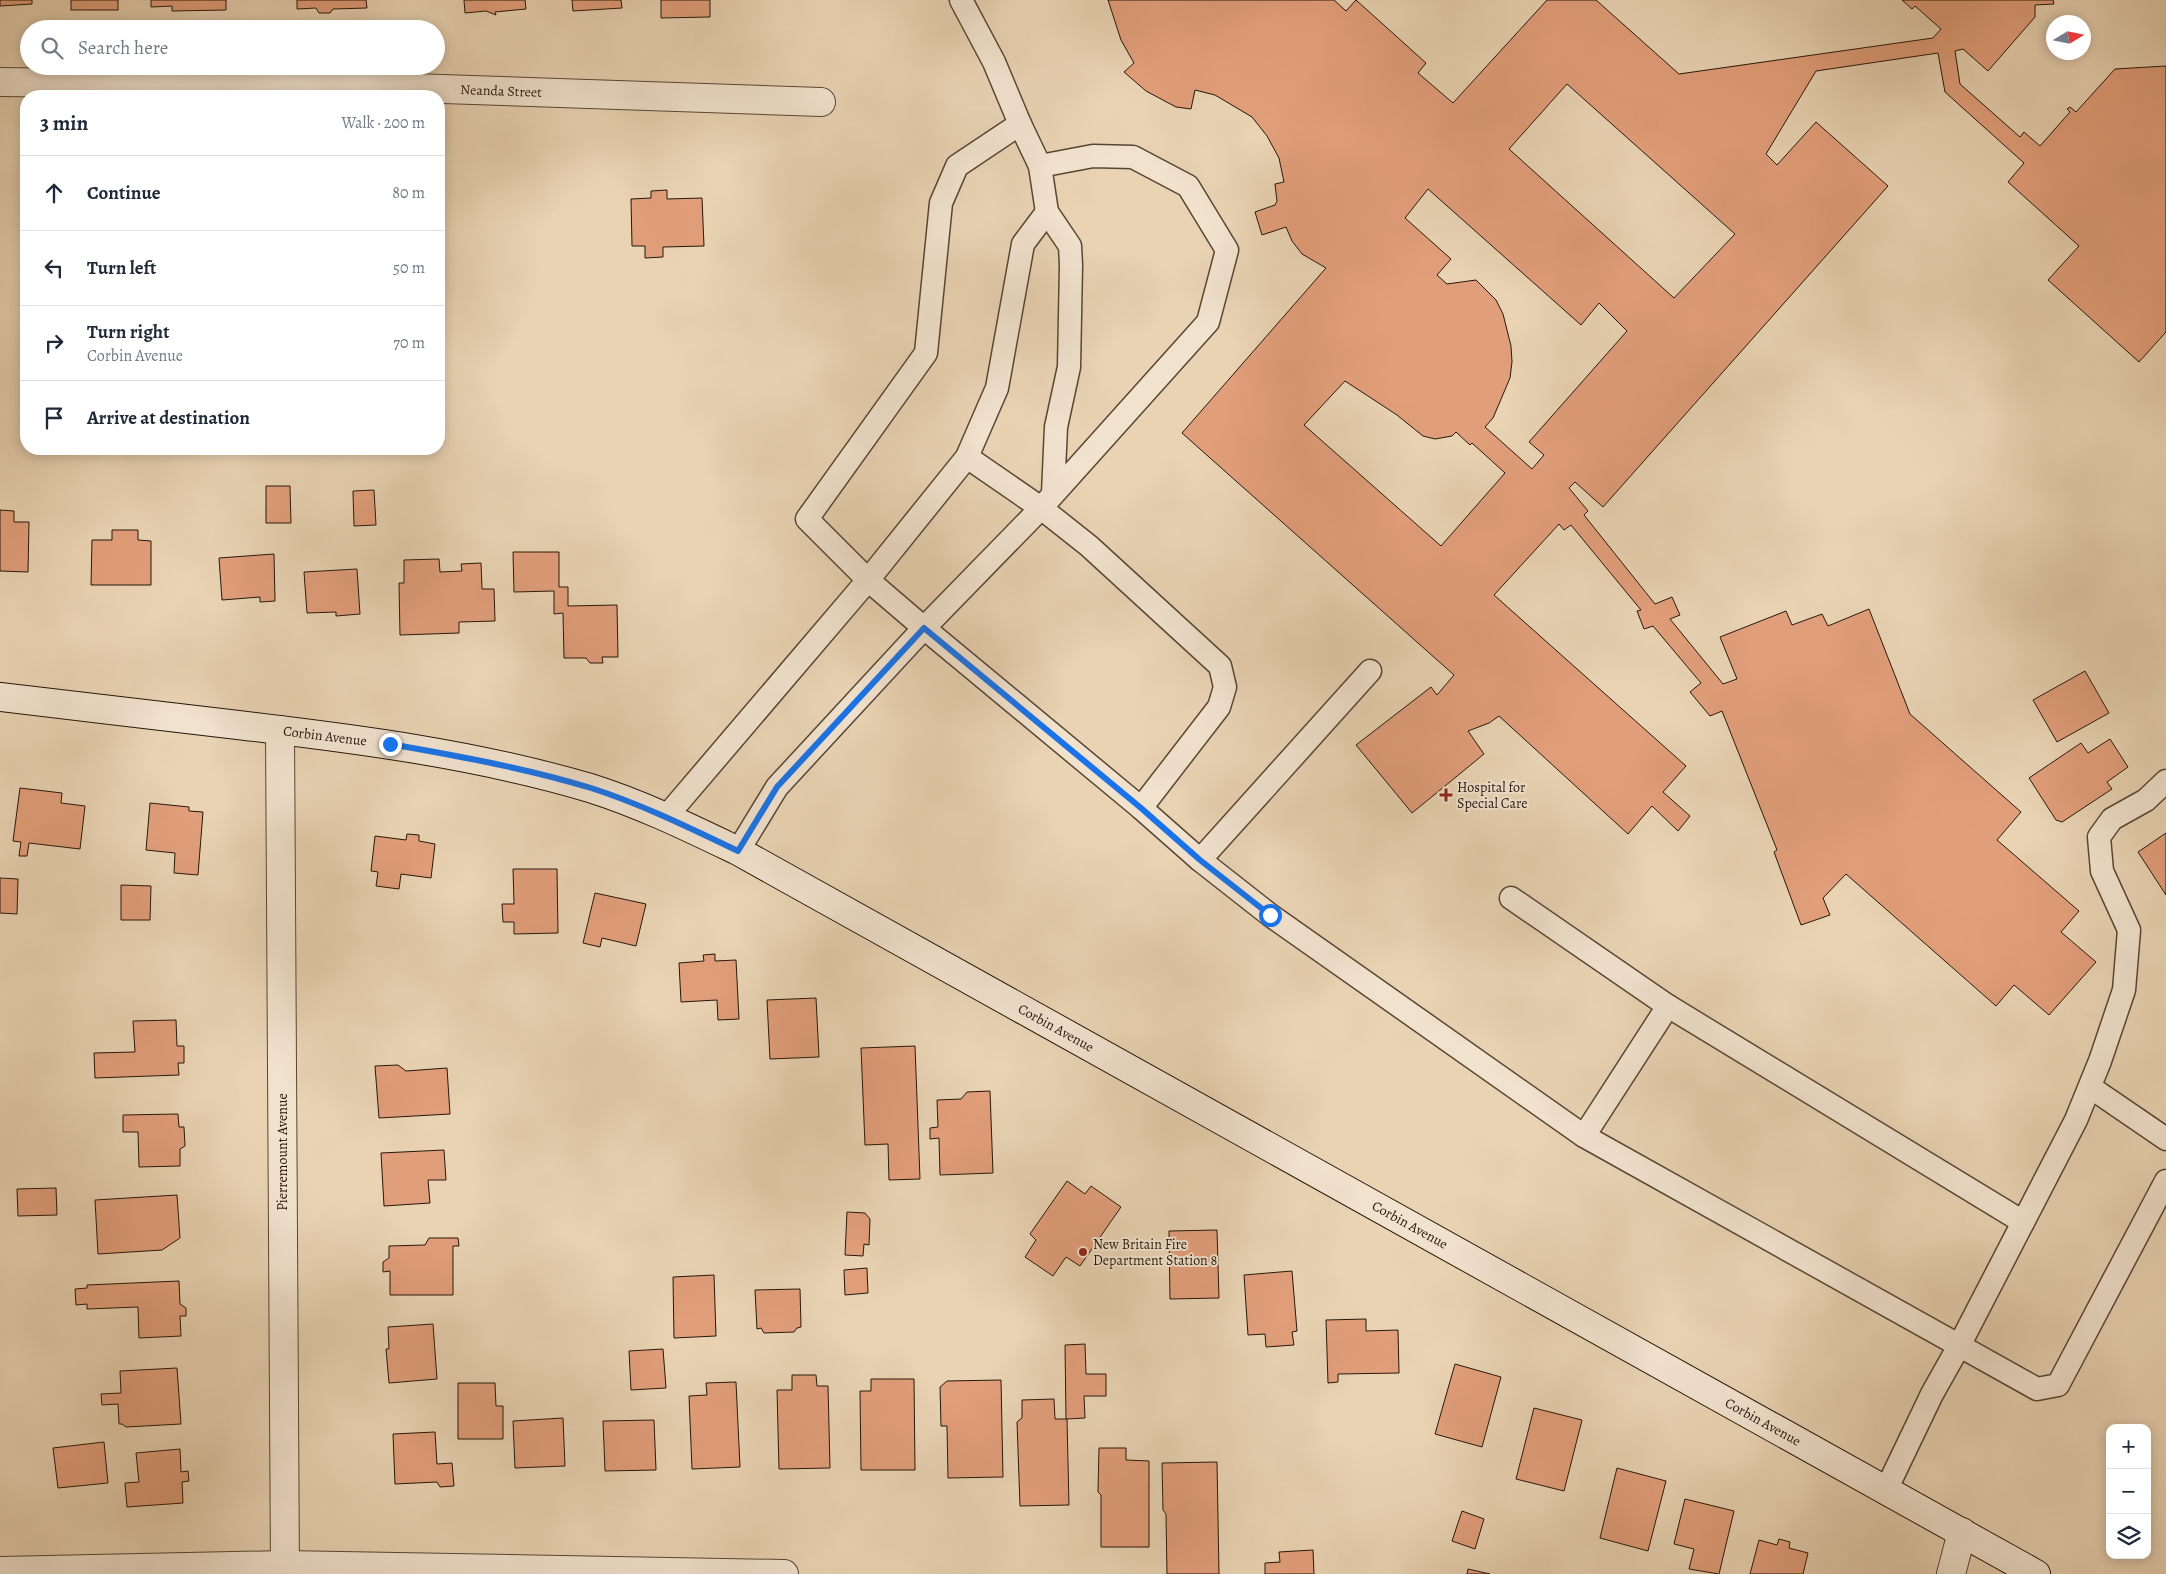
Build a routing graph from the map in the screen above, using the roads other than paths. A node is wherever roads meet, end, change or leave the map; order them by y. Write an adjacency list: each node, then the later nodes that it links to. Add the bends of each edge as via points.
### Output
1 (961, 0): 4 (lane, via 994,62)
2 (0, 82): 3 (street, Neanda Street, via 383,87)
3 (821, 102)
4 (1020, 124): 5 (lane); 9 (lane, via 957,166 941,203 926,353 807,519)
5 (1040, 166): 6 (lane); 8 (lane, via 1093,156 1133,157 1188,186 1227,250 1208,322)
6 (1047, 212): 7 (lane, via 1023,244 997,388); 8 (lane, via 1070,246 1071,265 1069,366 1056,427)
7 (967, 457): 8 (lane); 9 (lane)
8 (1047, 500): 10 (lane); 15 (lane, via 1088,546 1220,666 1225,687 1219,707)
9 (868, 580): 10 (lane); 16 (lane)
10 (924, 628): 15 (lane); 17 (lane, via 777,787)
11 (1370, 671): 18 (lane)
12 (0, 696): 13 (street, Corbin Avenue)
13 (280, 730): 16 (street, Corbin Avenue, via 390,744 519,769 592,789); 29 (street, Pierremount Avenue)
14 (2166, 781): 21 (lane, via 2146,800 2112,819 2099,837 2102,870 2129,930 2124,990)
15 (1141, 808): 18 (lane)
16 (666, 817): 17 (street, Corbin Avenue)
17 (738, 851): 27 (street, Corbin Avenue)
18 (1200, 860): 22 (lane, via 1270,915)
19 (1511, 898): 20 (lane)
20 (1668, 1006): 22 (lane); 25 (lane)
21 (2090, 1086): 23 (lane); 25 (lane)
22 (1584, 1136): 26 (lane)
23 (2166, 1139)
24 (2166, 1181): 26 (lane, via 2058,1385 2037,1389)
25 (2023, 1222): 26 (lane)
26 (1959, 1346): 27 (lane)
27 (1886, 1490): 28 (street, Corbin Avenue)
28 (1962, 1532): 32 (street); 33 (street, Corbin Avenue)
29 (284, 1570): 30 (street); 31 (street)
30 (0, 1571)
31 (784, 1574)
32 (1951, 1574)
33 (2036, 1574)

